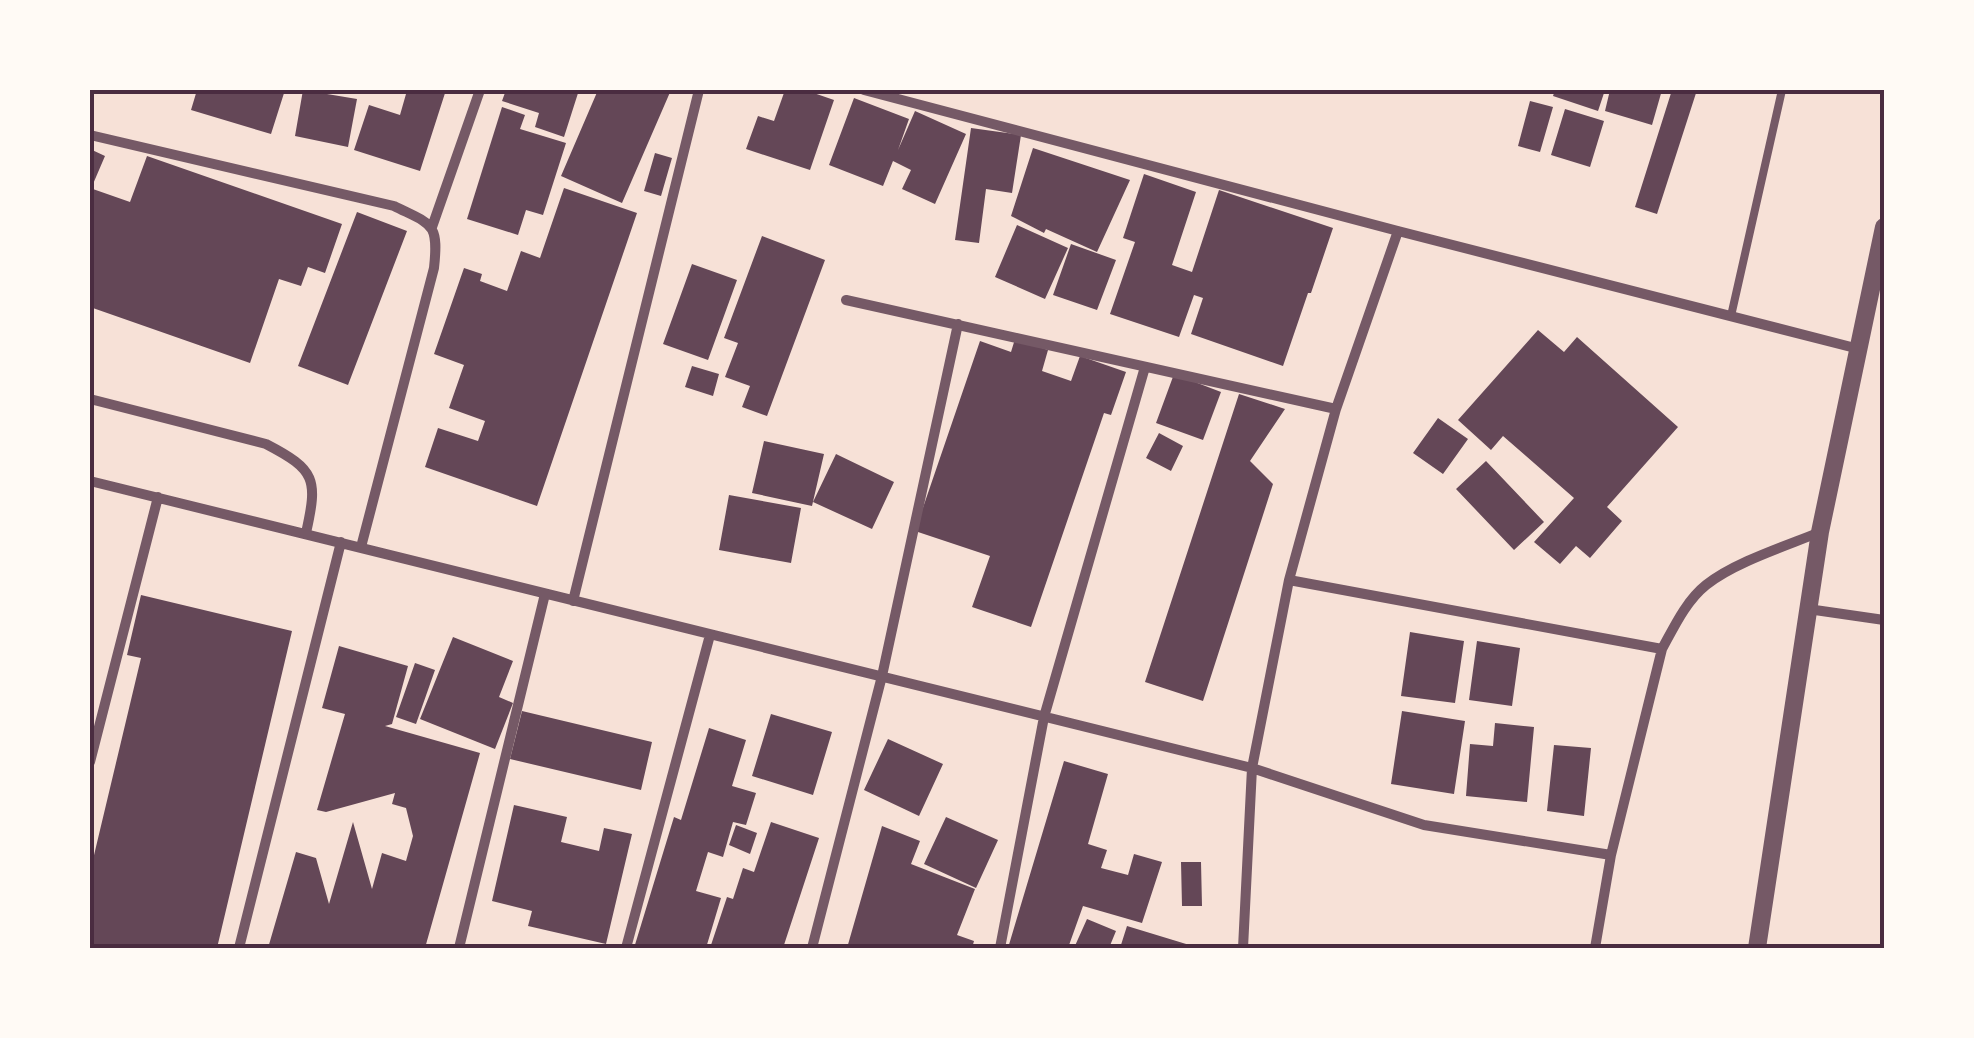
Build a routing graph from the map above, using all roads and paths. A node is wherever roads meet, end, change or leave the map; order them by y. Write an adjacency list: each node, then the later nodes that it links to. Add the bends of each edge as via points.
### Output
1 (480, 90): 7 (street)
2 (699, 90): 24 (street)
3 (864, 90): 8 (street)
4 (1782, 90): 10 (lane)
5 (90, 135): 7 (street, via 394,206)
6 (1884, 227): 12 (street)
7 (432, 228): 21 (street, via 434,268)
8 (1398, 232): 10 (street); 15 (street)
9 (846, 300): 11 (street)
10 (1731, 316): 12 (street)
11 (958, 324): 13 (street); 29 (street)
12 (1860, 350): 18 (street)
13 (1145, 367): 15 (street); 30 (street)
14 (90, 400): 19 (street, via 266,444 292,458 313,487)
15 (1336, 410): 22 (street)
16 (90, 481): 17 (street)
17 (158, 497): 19 (street); 31 (street)
18 (1820, 532): 25 (street); 28 (street, via 1704,586)
19 (306, 534): 20 (street)
20 (340, 542): 21 (street); 34 (street)
21 (361, 546): 23 (street)
22 (1289, 580): 28 (street); 32 (street)
23 (545, 594): 24 (street); 35 (street)
24 (574, 601): 27 (street)
25 (1808, 610): 26 (street); 41 (street)
26 (1884, 620)
27 (710, 634): 29 (street); 36 (street)
28 (1662, 649): 33 (street)
29 (882, 676): 30 (street); 37 (street)
30 (1044, 717): 32 (street); 38 (street)
31 (90, 762)
32 (1252, 768): 33 (street, via 1424,825); 39 (street)
33 (1611, 855): 40 (street)
34 (239, 948)
35 (459, 948)
36 (626, 948)
37 (812, 948)
38 (1000, 948)
39 (1243, 948)
40 (1595, 948)
41 (1757, 948)

